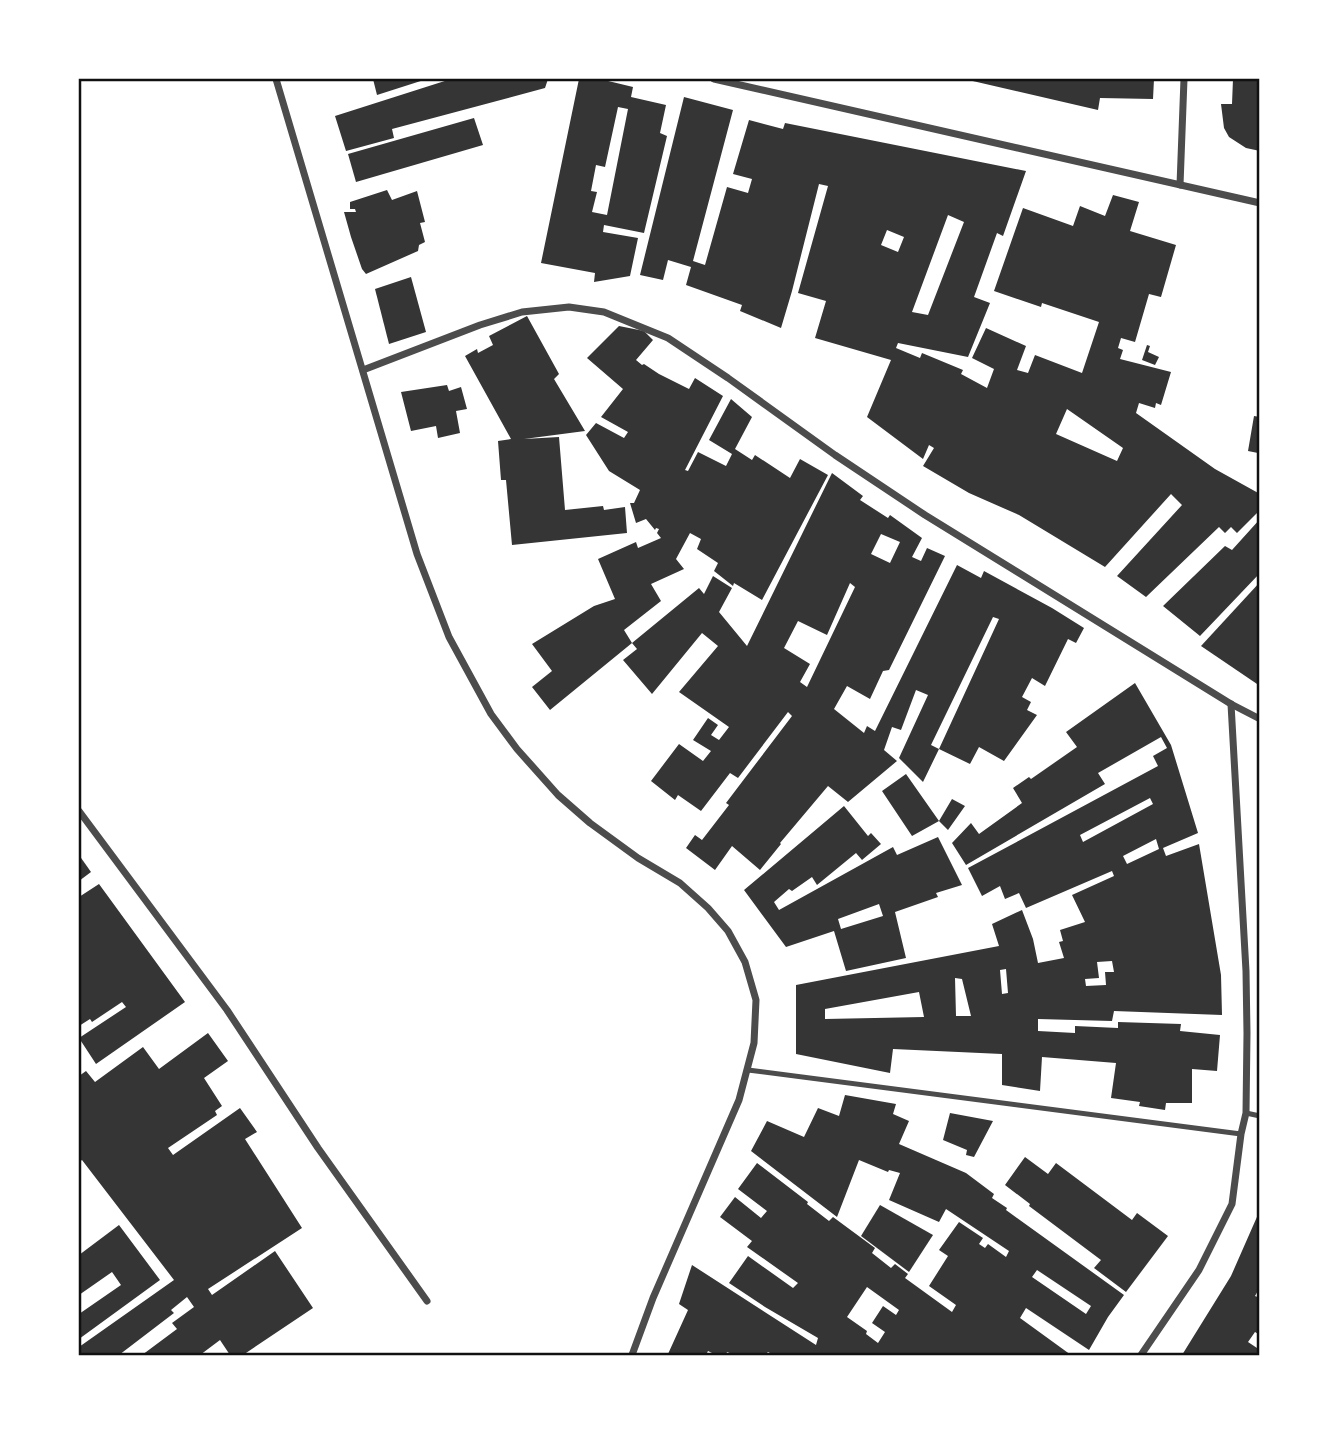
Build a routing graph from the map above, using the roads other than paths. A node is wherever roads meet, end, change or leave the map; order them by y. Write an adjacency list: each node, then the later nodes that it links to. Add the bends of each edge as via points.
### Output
1 (276, 79): 6 (street)
2 (714, 79): 4 (street)
3 (1184, 79): 4 (street)
4 (1180, 185): 5 (street)
5 (1260, 203)
6 (363, 370): 7 (street, via 522,312 569,307 604,312 668,338 925,515); 10 (street, via 417,554 449,637 485,704 558,795 638,858 680,883 728,931 745,962 756,1000)
7 (1231, 704): 8 (street); 11 (street, via 1246,971)
8 (1260, 719)
9 (79, 811): 14 (street, via 227,1010)
10 (748, 1070): 13 (lane); 15 (street)
11 (1246, 1113): 12 (lane); 13 (street)
12 (1260, 1116)
13 (1241, 1134): 16 (street, via 1232,1204 1199,1270)
14 (427, 1301)
15 (632, 1355)
16 (1141, 1355)

